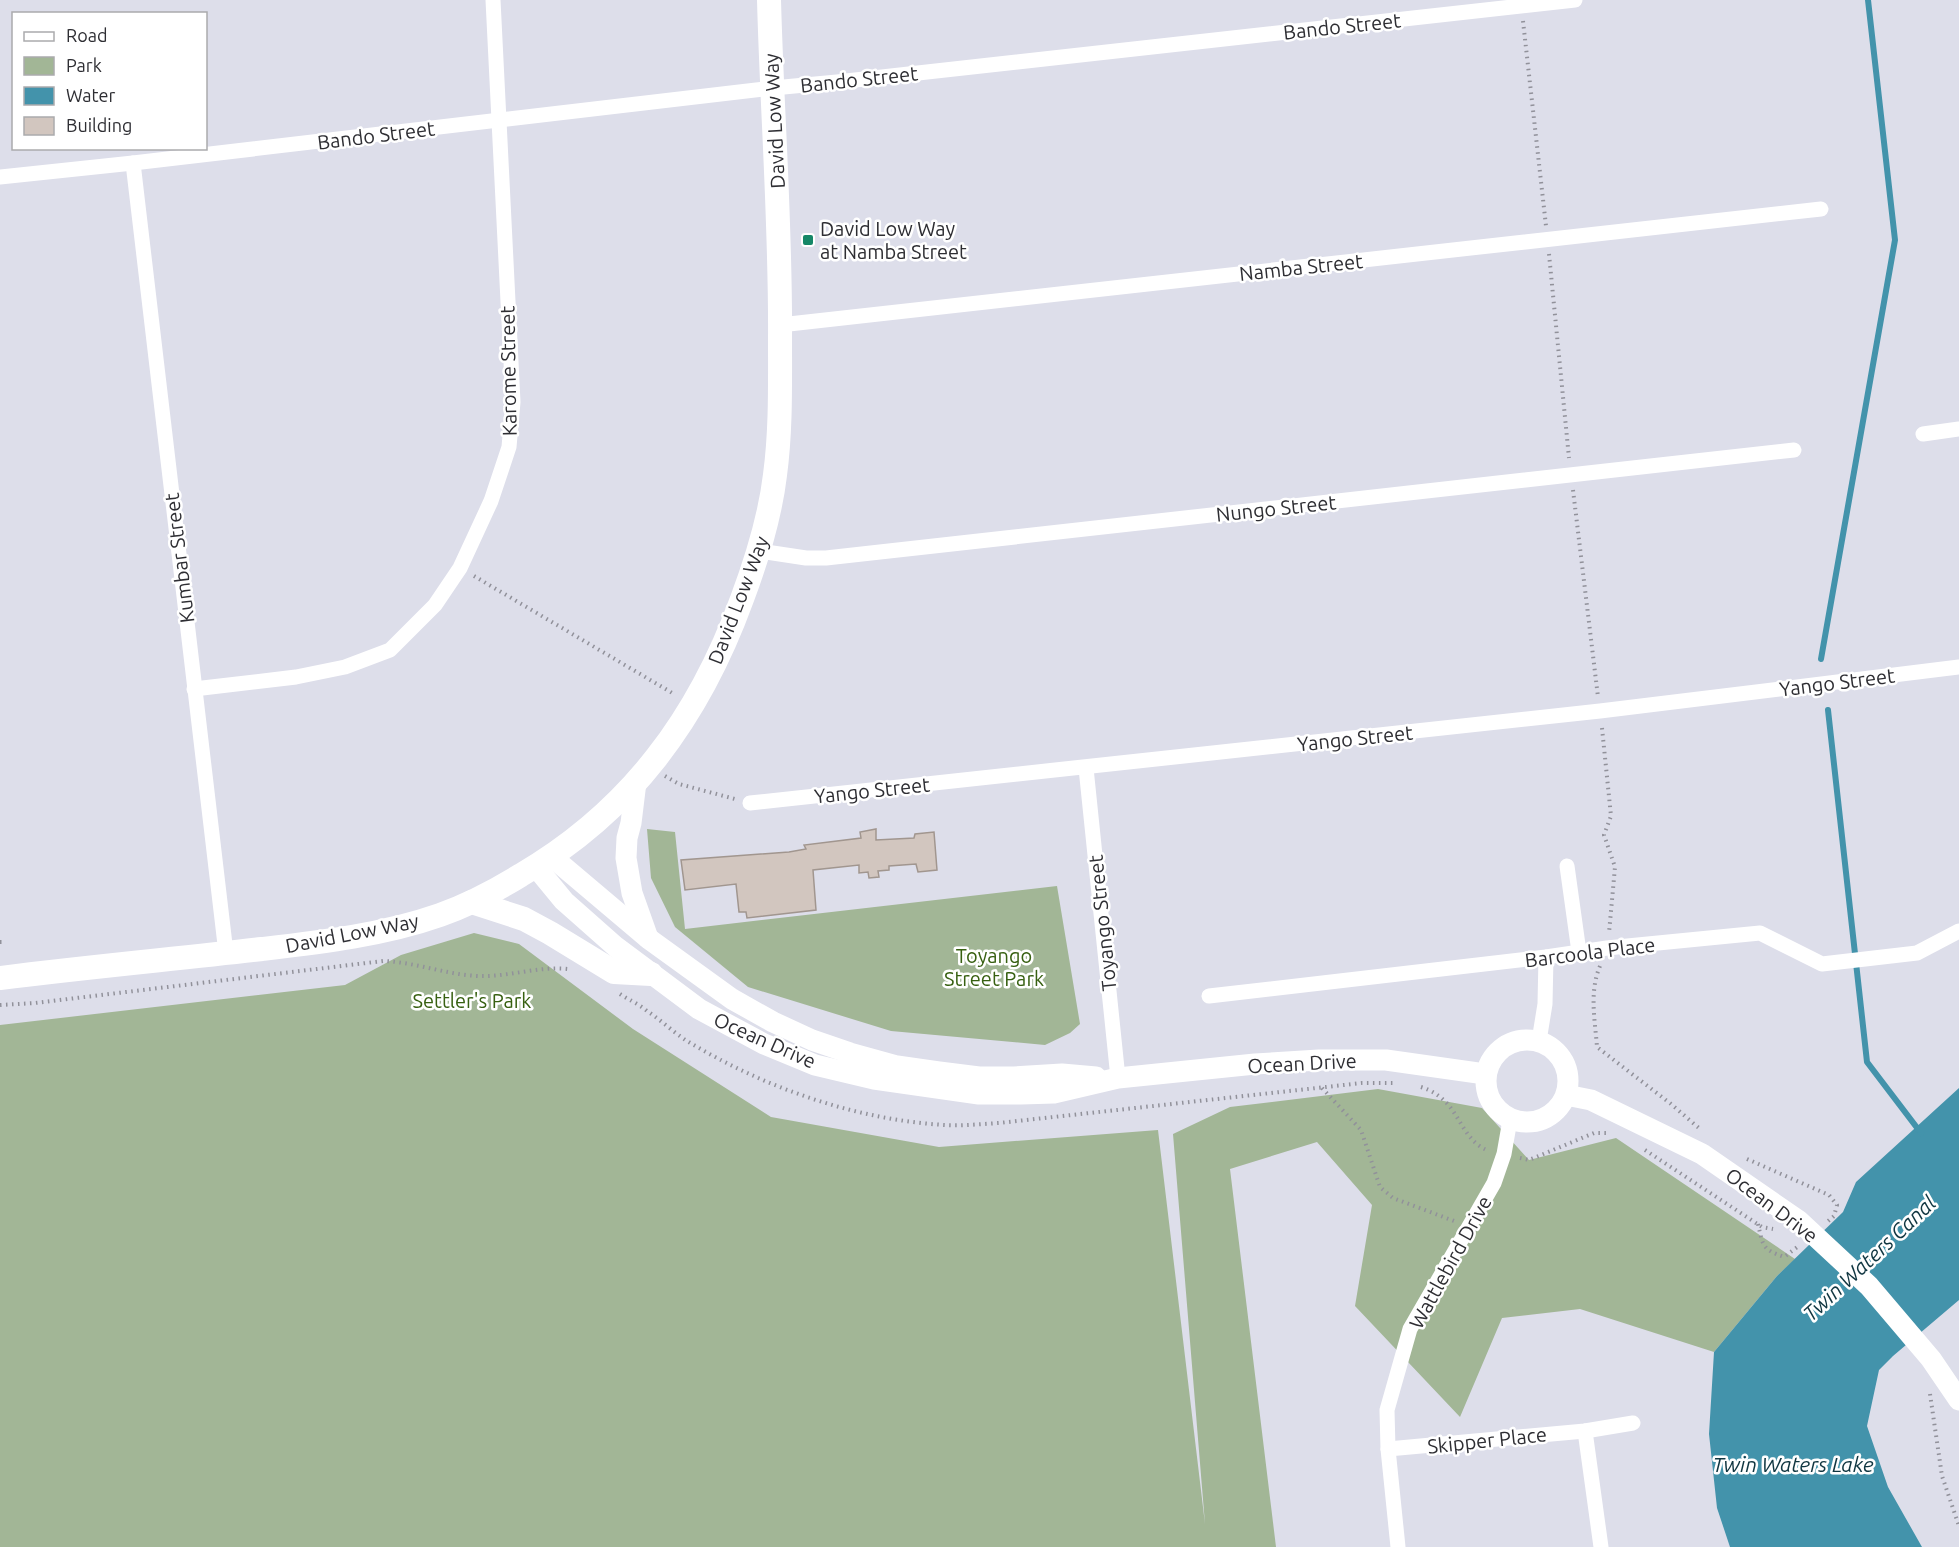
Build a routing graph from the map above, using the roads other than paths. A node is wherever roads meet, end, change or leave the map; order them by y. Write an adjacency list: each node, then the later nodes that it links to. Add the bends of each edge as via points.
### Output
1 (493, 0): 5 (street, Karome Street)
2 (769, 0): 4 (main road, David Low Way)
3 (1575, 0): 4 (street, Bando Street)
4 (773, 88): 5 (street, Bando Street); 9 (main road, David Low Way)
5 (499, 120): 6 (street, Bando Street); 15 (street, Karome Street, via 513,402 509,447 491,501 460,567 435,605 390,650 345,667 296,677)
6 (133, 163): 7 (street, Bando Street); 15 (street, Kumbar Street)
7 (0, 177)
8 (1821, 209): 9 (street, Namba Street)
9 (780, 325): 13 (main road, David Low Way, via 779,434)
10 (1959, 429): 11 (street)
11 (1923, 434)
12 (1794, 450): 13 (street, Nungo Street, via 826,558)
13 (759, 551): 17 (main road, David Low Way, via 731,629 694,704)
14 (1959, 667): 16 (street, Yango Street)
15 (194, 689): 25 (street, Kumbar Street)
16 (1086, 768): 18 (street, Yango Street); 32 (street, Toyango Street)
17 (642, 775): 19 (main road, David Low Way, via 610,810); 23 (street, via 626,858 632,893)
18 (750, 803)
19 (544, 862): 21 (main road, David Low Way); 23 (street, Ocean Drive); 27 (street, Ocean Drive, via 564,902)
20 (1568, 866): 24 (street)
21 (472, 902): 25 (main road, David Low Way, via 438,916 363,935); 27 (main road, via 524,919 614,972)
22 (1959, 931): 24 (street, Barcoola Place, via 1917,953 1822,964 1760,933)
23 (649, 939): 32 (street, Ocean Drive, via 742,1005 812,1040 850,1053 897,1066 979,1077 1062,1074)
24 (1579, 952): 26 (street, Barcoola Place)
25 (226, 953): 28 (main road, David Low Way)
26 (1546, 957): 29 (street, Barcoola Place); 30 (street)
27 (651, 974): 32 (street, Ocean Drive, via 699,1010 764,1044 815,1065 874,1079 979,1094 1021,1094 1054,1093)
28 (0, 978)
29 (1209, 996)
30 (1539, 1041): 31 (street, via 1511,1042 1499,1050); 33 (street, via 1551,1047 1566,1068)
31 (1485, 1074): 32 (street, Ocean Drive, via 1386,1060 1319,1060); 34 (street, via 1490,1101)
32 (1118, 1078)
33 (1566, 1095): 34 (street, via 1560,1107 1537,1122); 35 (street, Ocean Drive, via 1591,1100 1702,1154 1799,1221 1869,1286 1931,1359)
34 (1510, 1120): 38 (street, Wattlebird Drive, via 1494,1183 1410,1329 1387,1410)
35 (1959, 1400)
36 (1633, 1423): 37 (street, Skipper Place)
37 (1585, 1431): 38 (street, Skipper Place); 39 (street)
38 (1388, 1449): 40 (street, Wattlebird Drive)
39 (1600, 1540)
40 (1398, 1547)

